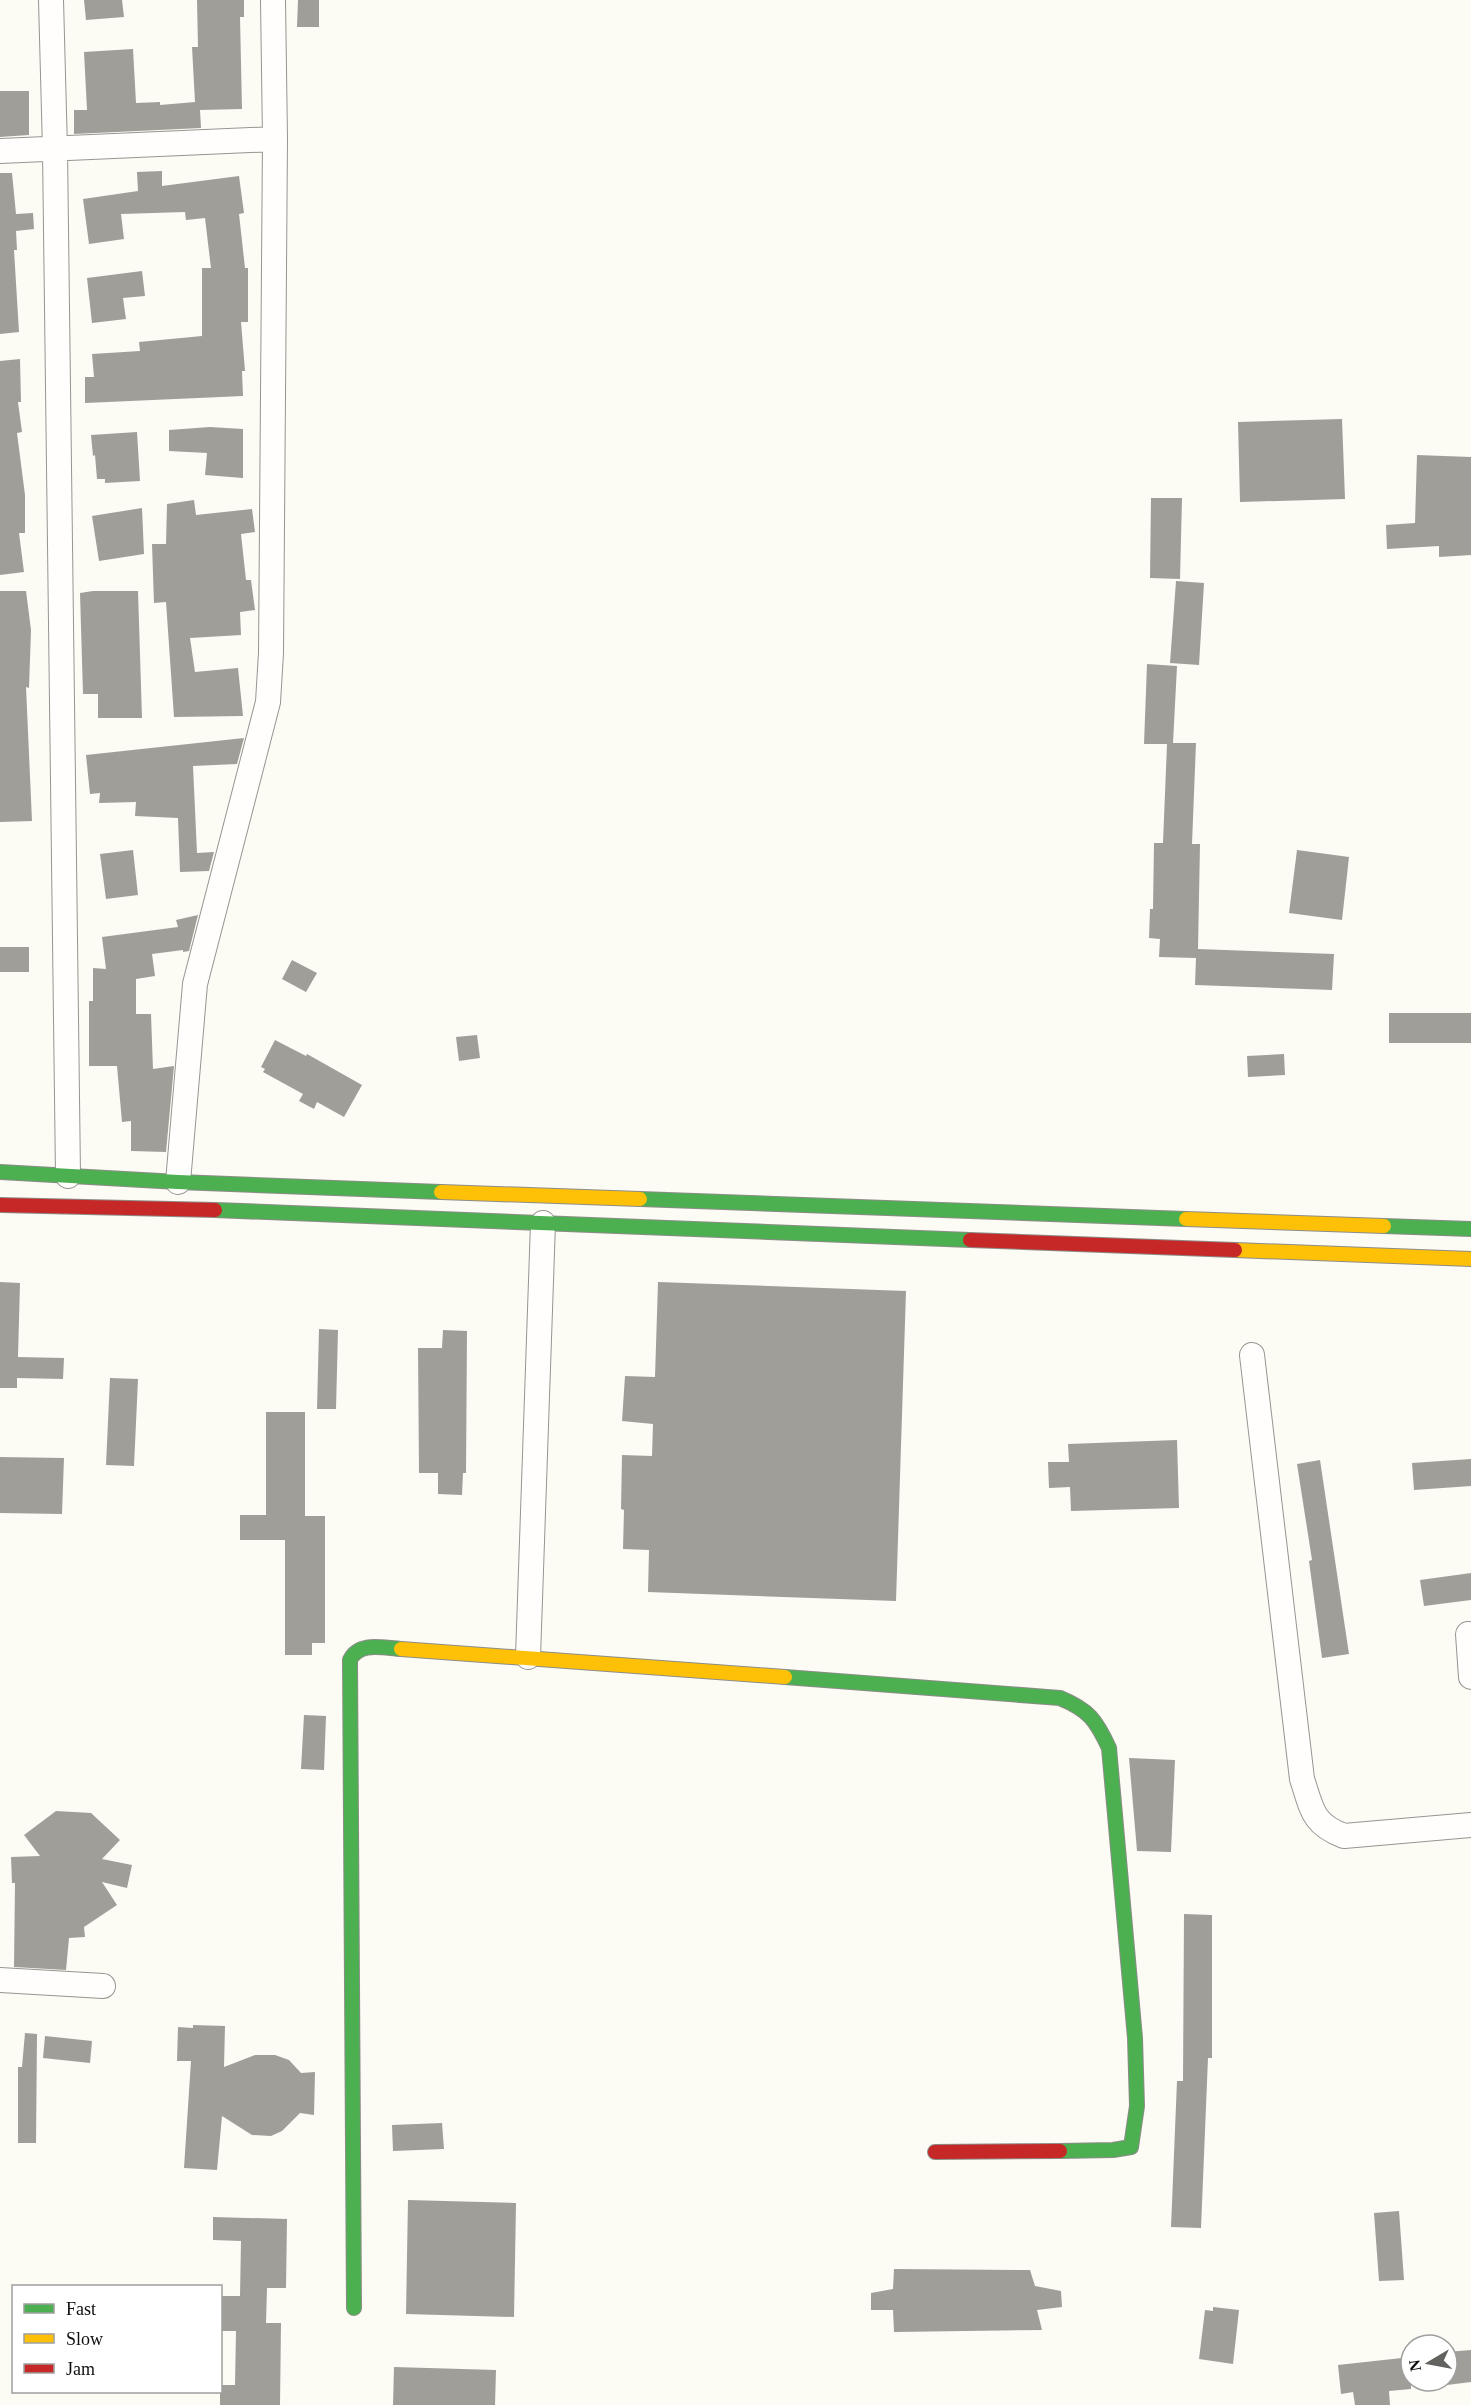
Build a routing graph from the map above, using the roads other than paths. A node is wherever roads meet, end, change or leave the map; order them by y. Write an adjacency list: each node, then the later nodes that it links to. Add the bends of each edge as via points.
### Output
1 (51, 0): 4 (street)
2 (273, 0): 3 (street)
3 (275, 139): 4 (street); 8 (street, via 268,702 195,984)
4 (56, 150): 5 (street); 7 (street)
5 (0, 151)
6 (0, 1172): 7 (street)
7 (68, 1176): 8 (street)
8 (178, 1182): 11 (street)
9 (0, 1204): 10 (street)
10 (543, 1222): 12 (street); 15 (street)
11 (1471, 1229)
12 (1471, 1259)
13 (1252, 1355): 17 (street, via 1302,1779 1314,1815 1326,1829 1344,1836)
14 (1468, 1634): 16 (street)
15 (528, 1657): 20 (street, via 1060,1698 1086,1708 1096,1719 1109,1748 1135,2038 1137,2106 1131,2146 1113,2150); 21 (street, via 365,1647 354,1652 350,1660)
16 (1471, 1677)
17 (1471, 1825)
18 (0, 1980): 19 (street)
19 (103, 1986)
20 (935, 2152)
21 (354, 2308)

